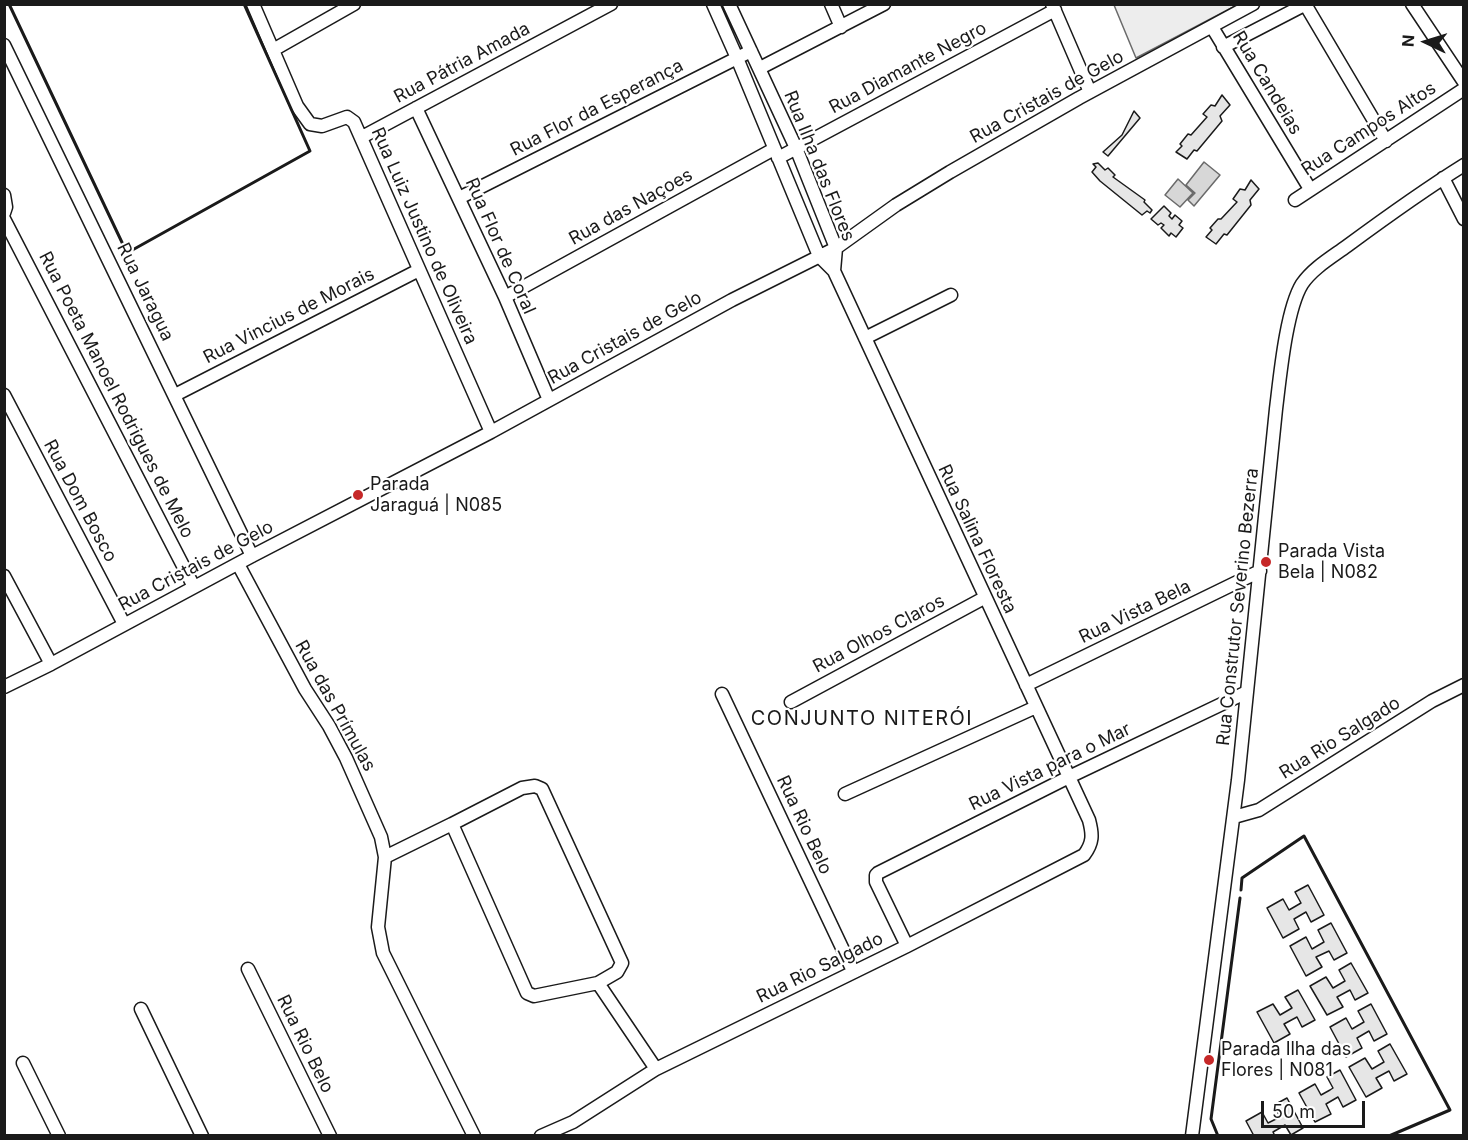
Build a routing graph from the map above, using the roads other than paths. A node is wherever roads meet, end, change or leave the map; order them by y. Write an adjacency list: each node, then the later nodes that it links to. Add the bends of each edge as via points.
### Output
1 (253, 4): 16 (street, Rua Luiz Justino de Oliveira)
2 (354, 4): 16 (street)
3 (611, 4): 23 (street, Rua Pátria Amada)
4 (713, 4): 18 (street, Rua Ilha das Flores)
5 (729, 4): 17 (street, Rua Ilha das Flores)
6 (831, 4): 12 (street)
7 (884, 4): 12 (street)
8 (1253, 4): 13 (street, Rua Cristais de Gelo)
9 (1412, 4): 20 (street)
10 (1305, 5): 15 (street); 25 (street)
11 (1054, 7): 22 (street); 26 (street, Rua Diamante Negro)
12 (841, 27): 19 (street)
13 (1212, 27): 15 (street, Rua Candeias); 22 (street, Rua Cristais de Gelo)
14 (4, 45): 44 (street, Rua Jaragua)
15 (1223, 47): 30 (street, Rua Candeias)
16 (273, 50): 24 (street, Rua Luiz Justino de Oliveira, via 297,106 310,124 321,126 347,117)
17 (751, 51): 18 (street, Rua Flor da Esperança); 19 (street, Rua Ilha das Flores)
18 (737, 58): 27 (street, Rua Ilha das Flores); 32 (street, Rua Flor da Esperança)
19 (760, 68): 26 (street, Rua Ilha das Flores)
20 (1464, 82)
21 (1464, 89): 25 (street, Rua Campos Altos)
22 (1090, 92): 37 (street, Rua Cristais de Gelo, via 914,194)
23 (416, 108): 24 (street, Rua Pátria Amada); 32 (street, Rua Flor de Coral)
24 (362, 137): 39 (street, Rua Luiz Justino de Oliveira)
25 (1386, 141): 30 (street, Rua Campos Altos)
26 (796, 148): 27 (street, Rua Diamante Negro); 37 (street, Rua Ilha das Flores)
27 (776, 153): 38 (street, Rua Ilha das Flores); 42 (street, Rua das Naçoes)
28 (1464, 165): 29 (street, Rua Construtor Severino Bezerra)
29 (1443, 178): 36 (street); 50 (street, Rua Construtor Severino Bezerra, via 1317,268 1302,285 1283,356)
30 (1310, 189): 33 (street, Rua Campos Altos)
31 (4, 195): 34 (street)
32 (459, 198): 42 (street, Rua Flor de Coral)
33 (1295, 200)
34 (4, 213)
35 (4, 219): 52 (street, Rua Poeta Manoel Rodrigues de Melo)
36 (1464, 219)
37 (836, 248): 38 (street, Rua Cristais de Gelo); 40 (street, Rua Ilha das Flores)
38 (819, 256): 40 (street, Rua Ilha das Flores); 46 (street, Rua Cristais de Gelo)
39 (419, 270): 44 (street, Rua Vincius de Morais); 47 (street, Rua Luiz Justino de Oliveira)
40 (834, 271): 43 (street, Rua Salina Floresta)
41 (951, 295): 43 (street)
42 (505, 297): 46 (street, Rua Flor de Coral)
43 (865, 338): 53 (street, Rua Salina Floresta)
44 (175, 394): 48 (street, Rua Jaragua)
45 (4, 395): 54 (street, Rua Dom Bosco)
46 (549, 400): 47 (street, Rua Cristais de Gelo)
47 (491, 432): 48 (street, Rua Cristais de Gelo)
48 (252, 556): 49 (street, Rua Cristais de Gelo)
49 (238, 564): 52 (street, Rua Cristais de Gelo); 68 (street, Rua das Prímulas, via 294,671 346,758 381,837)
50 (1260, 571): 56 (street, Rua Vista Bela); 59 (street, Rua Construtor Severino Bezerra)
51 (5, 577): 55 (street)
52 (194, 587): 54 (street, Rua Cristais de Gelo)
53 (984, 598): 56 (street, Rua Salina Floresta); 61 (street, Rua Olhos Claros)
54 (124, 624): 55 (street, Rua Cristais de Gelo)
55 (51, 664): 58 (street, Rua Cristais de Gelo)
56 (1026, 685): 62 (street, Rua Salina Floresta)
57 (1464, 685): 65 (street, Rua Rio Salgado, via 1259,810)
58 (4, 687)
59 (1247, 692): 63 (street, Rua Vista para o Mar); 65 (street, Rua Construtor Severino Bezerra)
60 (722, 694): 71 (street, Rua Rio Belo)
61 (791, 702)
62 (1036, 707): 63 (street, Rua Salina Floresta); 64 (street)
63 (1069, 777): 66 (street, Rua Salina Floresta); 69 (street, Rua Vista para o Mar, via 876,875)
64 (845, 794)
65 (1234, 817): 83 (street, Rua Construtor Severino Bezerra)
66 (1089, 820): 69 (street, Rua Rio Salgado, via 1091,846 1084,855)
67 (452, 824): 68 (street); 72 (street, via 527,993 534,996); 72 (street, via 522,788 542,789 622,963 617,972)
68 (385, 857): 80 (street, Rua das Prímulas, via 378,927 382,953)
69 (907, 946): 71 (street, Rua Rio Salgado)
70 (248, 969): 79 (street, Rua Rio Belo)
71 (853, 971): 75 (street, Rua Rio Salgado)
72 (598, 982): 75 (street)
73 (141, 1009): 78 (street)
74 (23, 1062): 77 (street)
75 (656, 1069): 76 (street, Rua Rio Salgado)
76 (573, 1122): 81 (street, Rua Rio Salgado); 82 (street)
77 (59, 1136)
78 (202, 1136)
79 (330, 1136)
80 (474, 1136)
81 (541, 1136)
82 (578, 1136)
83 (1192, 1136)

